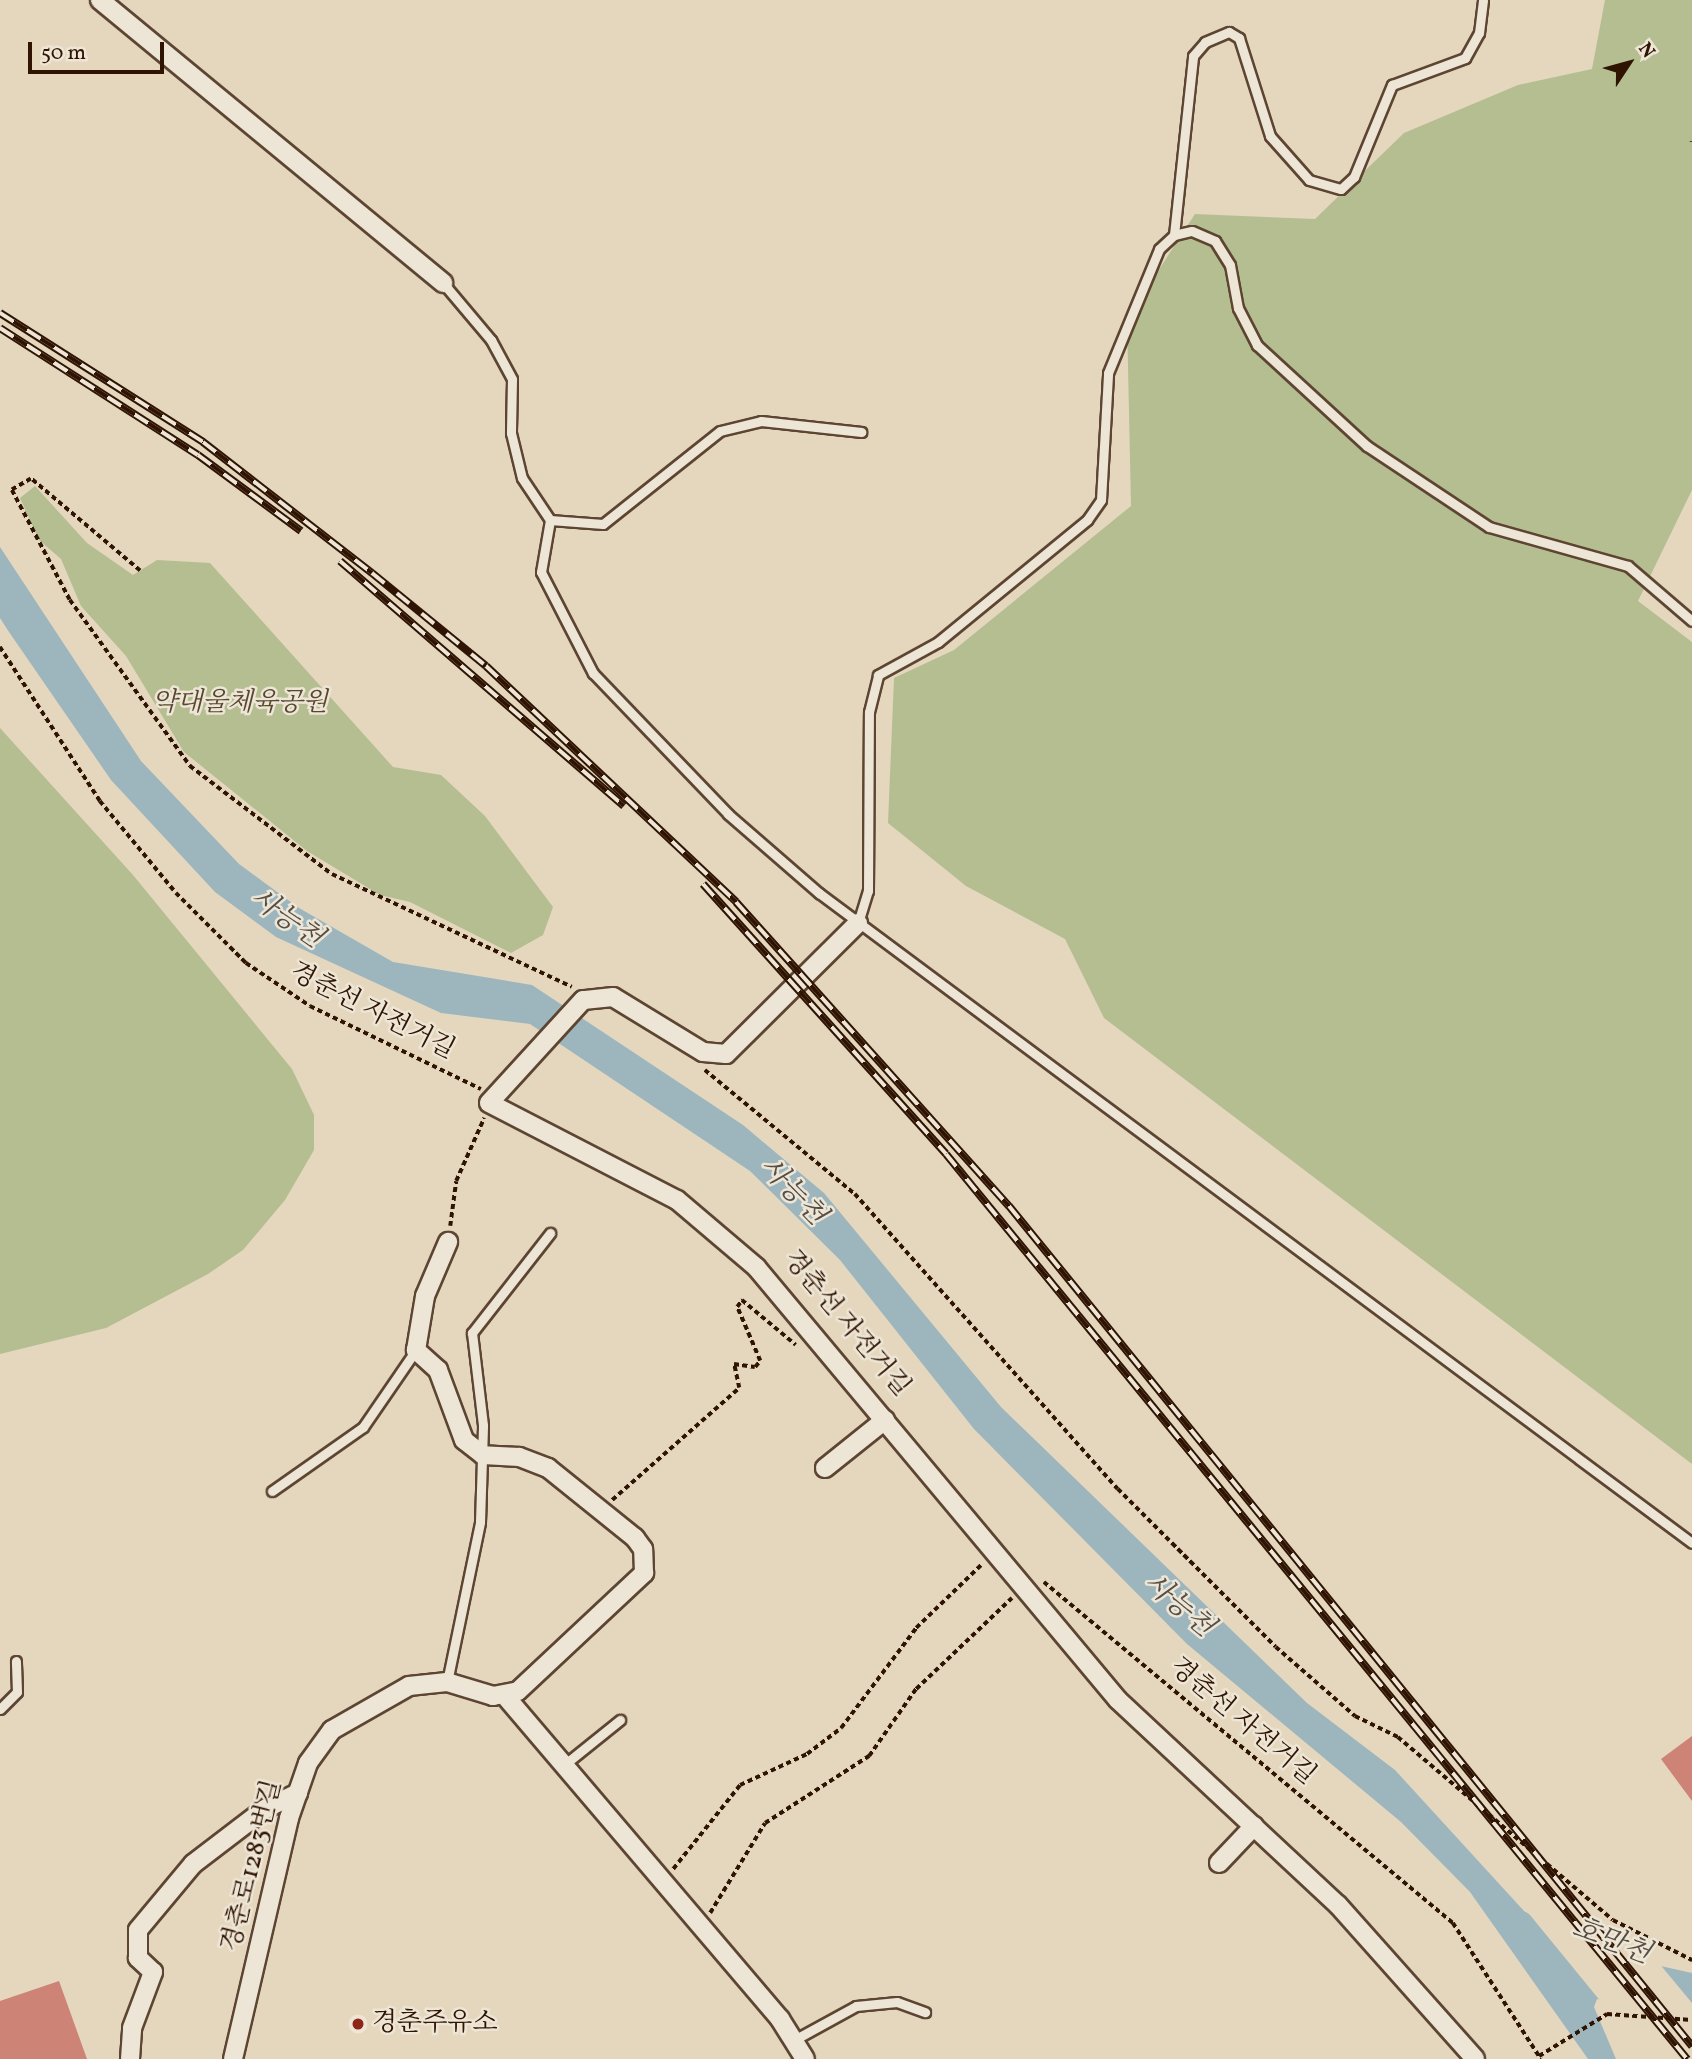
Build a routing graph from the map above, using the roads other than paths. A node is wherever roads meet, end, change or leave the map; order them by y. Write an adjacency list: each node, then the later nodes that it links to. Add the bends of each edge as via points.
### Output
1 (100, 0): 4 (street)
2 (1483, 0): 3 (lane, via 1479,33 1465,58 1392,85 1354,177 1340,189 1309,180 1270,136 1239,38 1228,32 1205,42 1193,56 1183,104)
3 (1174, 235): 7 (lane, via 1192,231 1214,241 1230,265 1238,309 1257,345 1367,446 1489,527 1628,566); 8 (lane, via 1159,249 1108,373 1096,511 938,642 878,675 869,712 868,891)
4 (443, 283): 6 (lane, via 491,340 512,379 511,433 522,478)
5 (861, 432): 6 (lane, via 761,421 720,432 603,524)
6 (550, 520): 8 (lane, via 541,572 593,673 729,814)
7 (1692, 621)
8 (858, 923): 12 (street, via 726,1054 703,1052 612,997 591,1000 495,1095 677,1200 756,1267); 16 (lane)
9 (550, 1233): 13 (lane, via 472,1333)
10 (448, 1242): 11 (street, via 425,1296)
11 (416, 1350): 13 (street, via 438,1370 464,1440); 15 (lane, via 363,1427)
12 (886, 1420): 14 (street); 24 (street, via 994,1553 1027,1580 1135,1717)
13 (483, 1455): 18 (lane, via 480,1522); 19 (street, via 532,1460 600,1510 643,1549 645,1573)
14 (825, 1468)
15 (272, 1492)
16 (1692, 1543)
17 (16, 1661): 20 (lane, via 17,1692)
18 (447, 1682): 19 (street, 경춘로1283번길); 23 (street, 경춘로1283번길, via 409,1686 353,1714 308,1763)
19 (506, 1697): 22 (street)
20 (0, 1709)
21 (620, 1720): 22 (lane)
22 (564, 1765): 27 (street)
23 (298, 1793): 28 (street, via 265,1809 193,1864 138,1930 138,1958 153,1972 132,2028); 29 (street, 경춘로1283번길)
24 (1254, 1826): 25 (street); 31 (street, via 1338,1905)
25 (1219, 1863)
26 (925, 2012): 27 (lane, via 897,2002 856,2006)
27 (794, 2040): 30 (street)
28 (130, 2059)
29 (233, 2059)
30 (805, 2059)
31 (1475, 2059)

